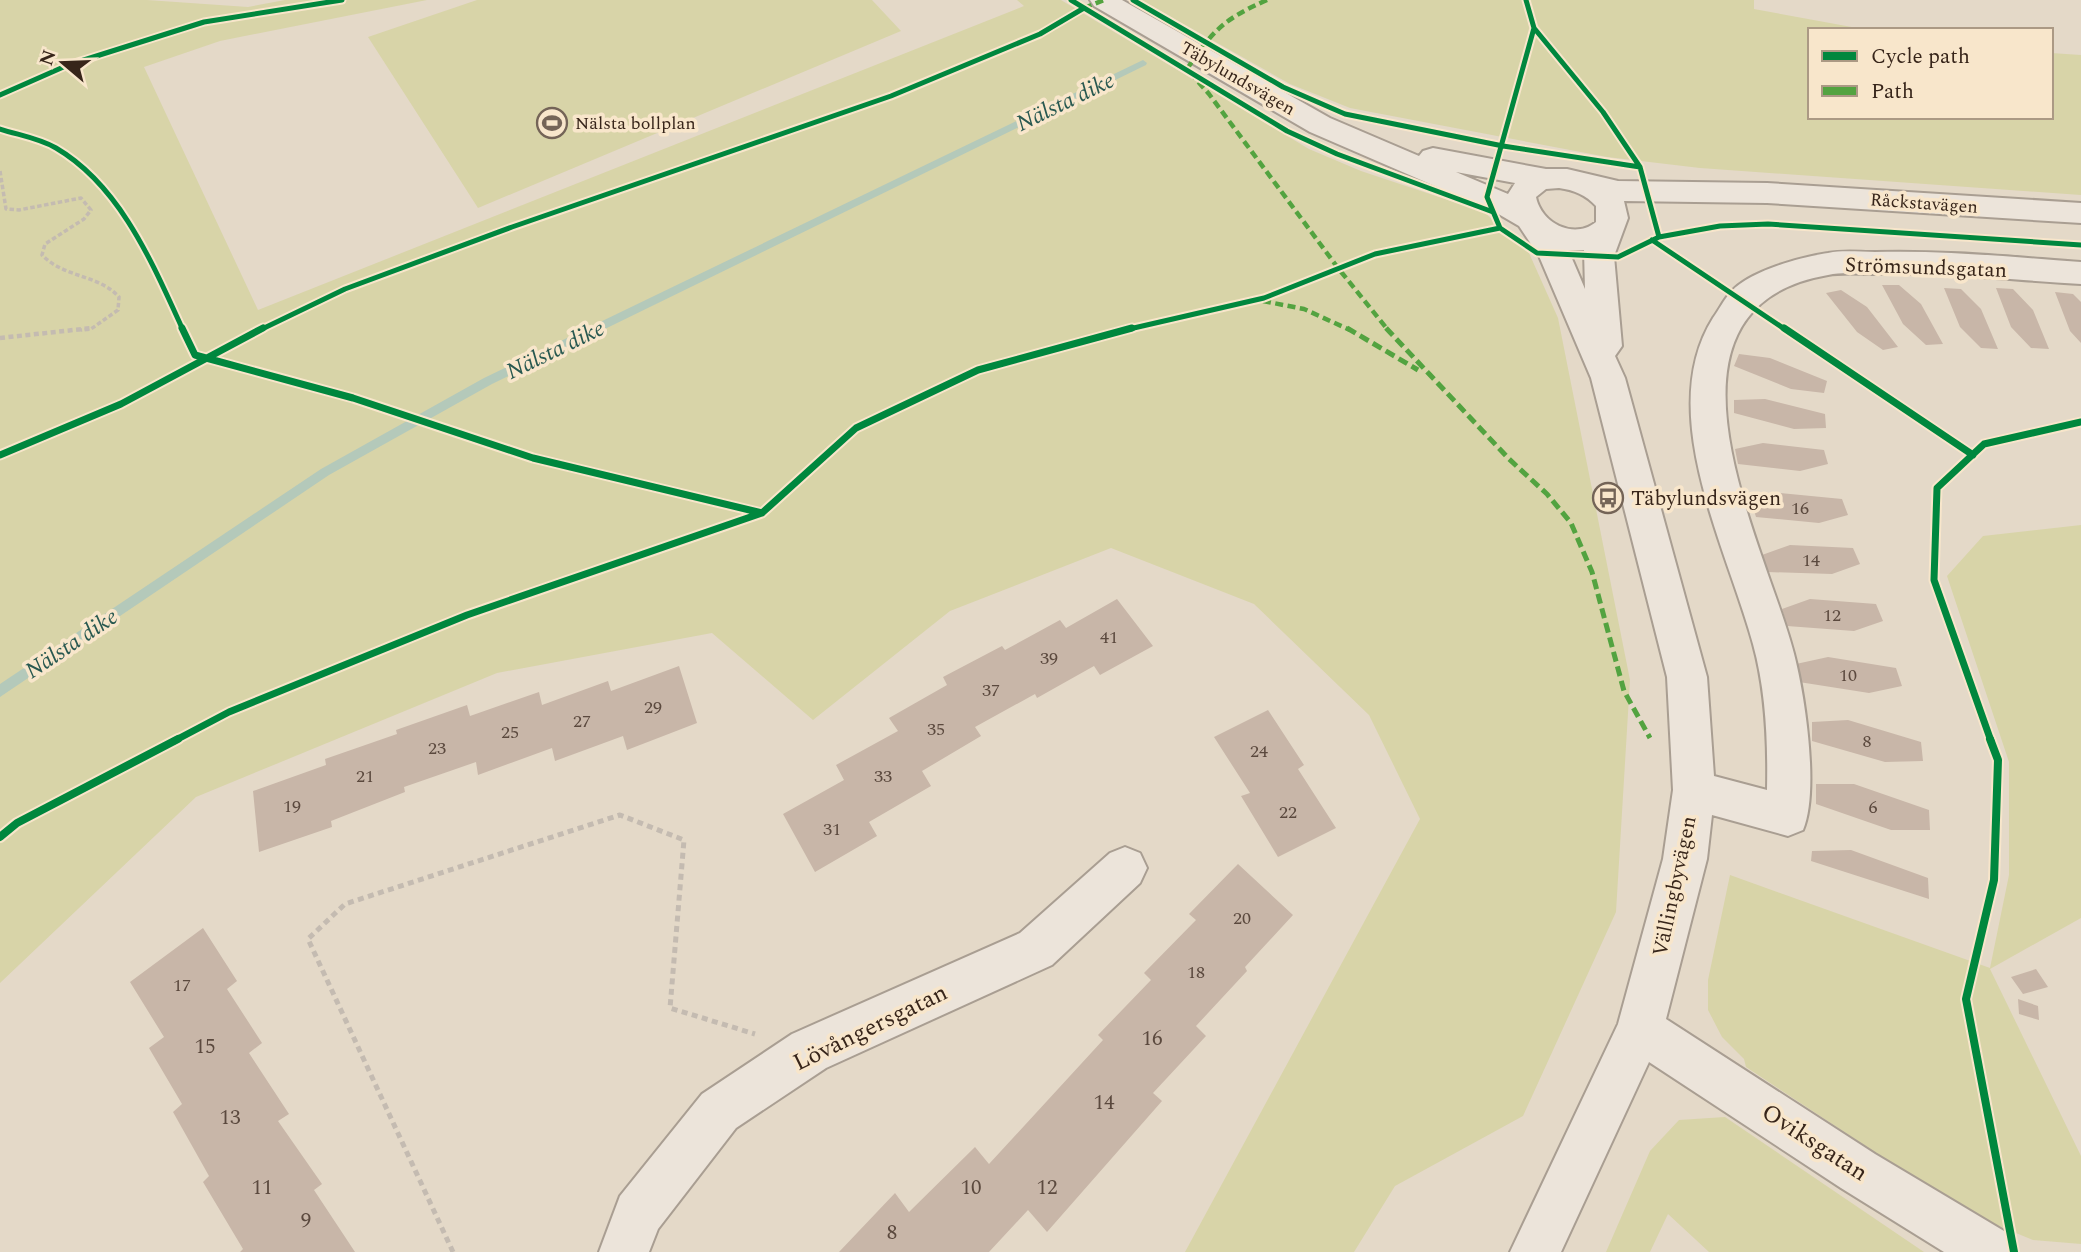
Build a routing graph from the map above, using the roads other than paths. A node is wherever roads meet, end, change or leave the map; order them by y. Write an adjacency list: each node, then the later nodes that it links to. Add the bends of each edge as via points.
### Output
1 (1103, 0): 2 (street, Täbylundsvägen, via 1290,108)
2 (1376, 147): 3 (street, Täbylundsvägen); 7 (street, Täbylundsvägen, via 1506,205)
3 (1545, 179): 4 (street, via 1570,179); 7 (street, via 1533,183 1521,198)
4 (1592, 187): 5 (street, Råckstavägen); 8 (street, via 1609,201 1613,212)
5 (1767, 193): 6 (street, Råckstavägen); 8 (street, Råckstavägen)
6 (2081, 213)
7 (1532, 222): 8 (street, via 1579,240); 10 (street, Vällingbyvägen, via 1554,254)
8 (1609, 227): 10 (street, Vällingbyvägen, via 1598,256)
9 (2081, 274): 11 (street, Strömsundsgatan, via 1899,262 1824,264 1756,288 1741,300 1708,366 1706,413 1712,454 1773,646 1789,740 1788,816)
10 (1608, 378): 11 (street, Vällingbyvägen, via 1687,677)
11 (1694, 790): 13 (street, Vällingbyvägen, via 1685,859)
12 (1125, 868): 14 (street, Lövångersgatan, via 1036,949 809,1051 719,1111 638,1214)
13 (1640, 1029): 15 (street, Vällingbyvägen); 16 (street, Oviksgatan)
14 (624, 1252)
15 (1535, 1252)
16 (1991, 1252)

